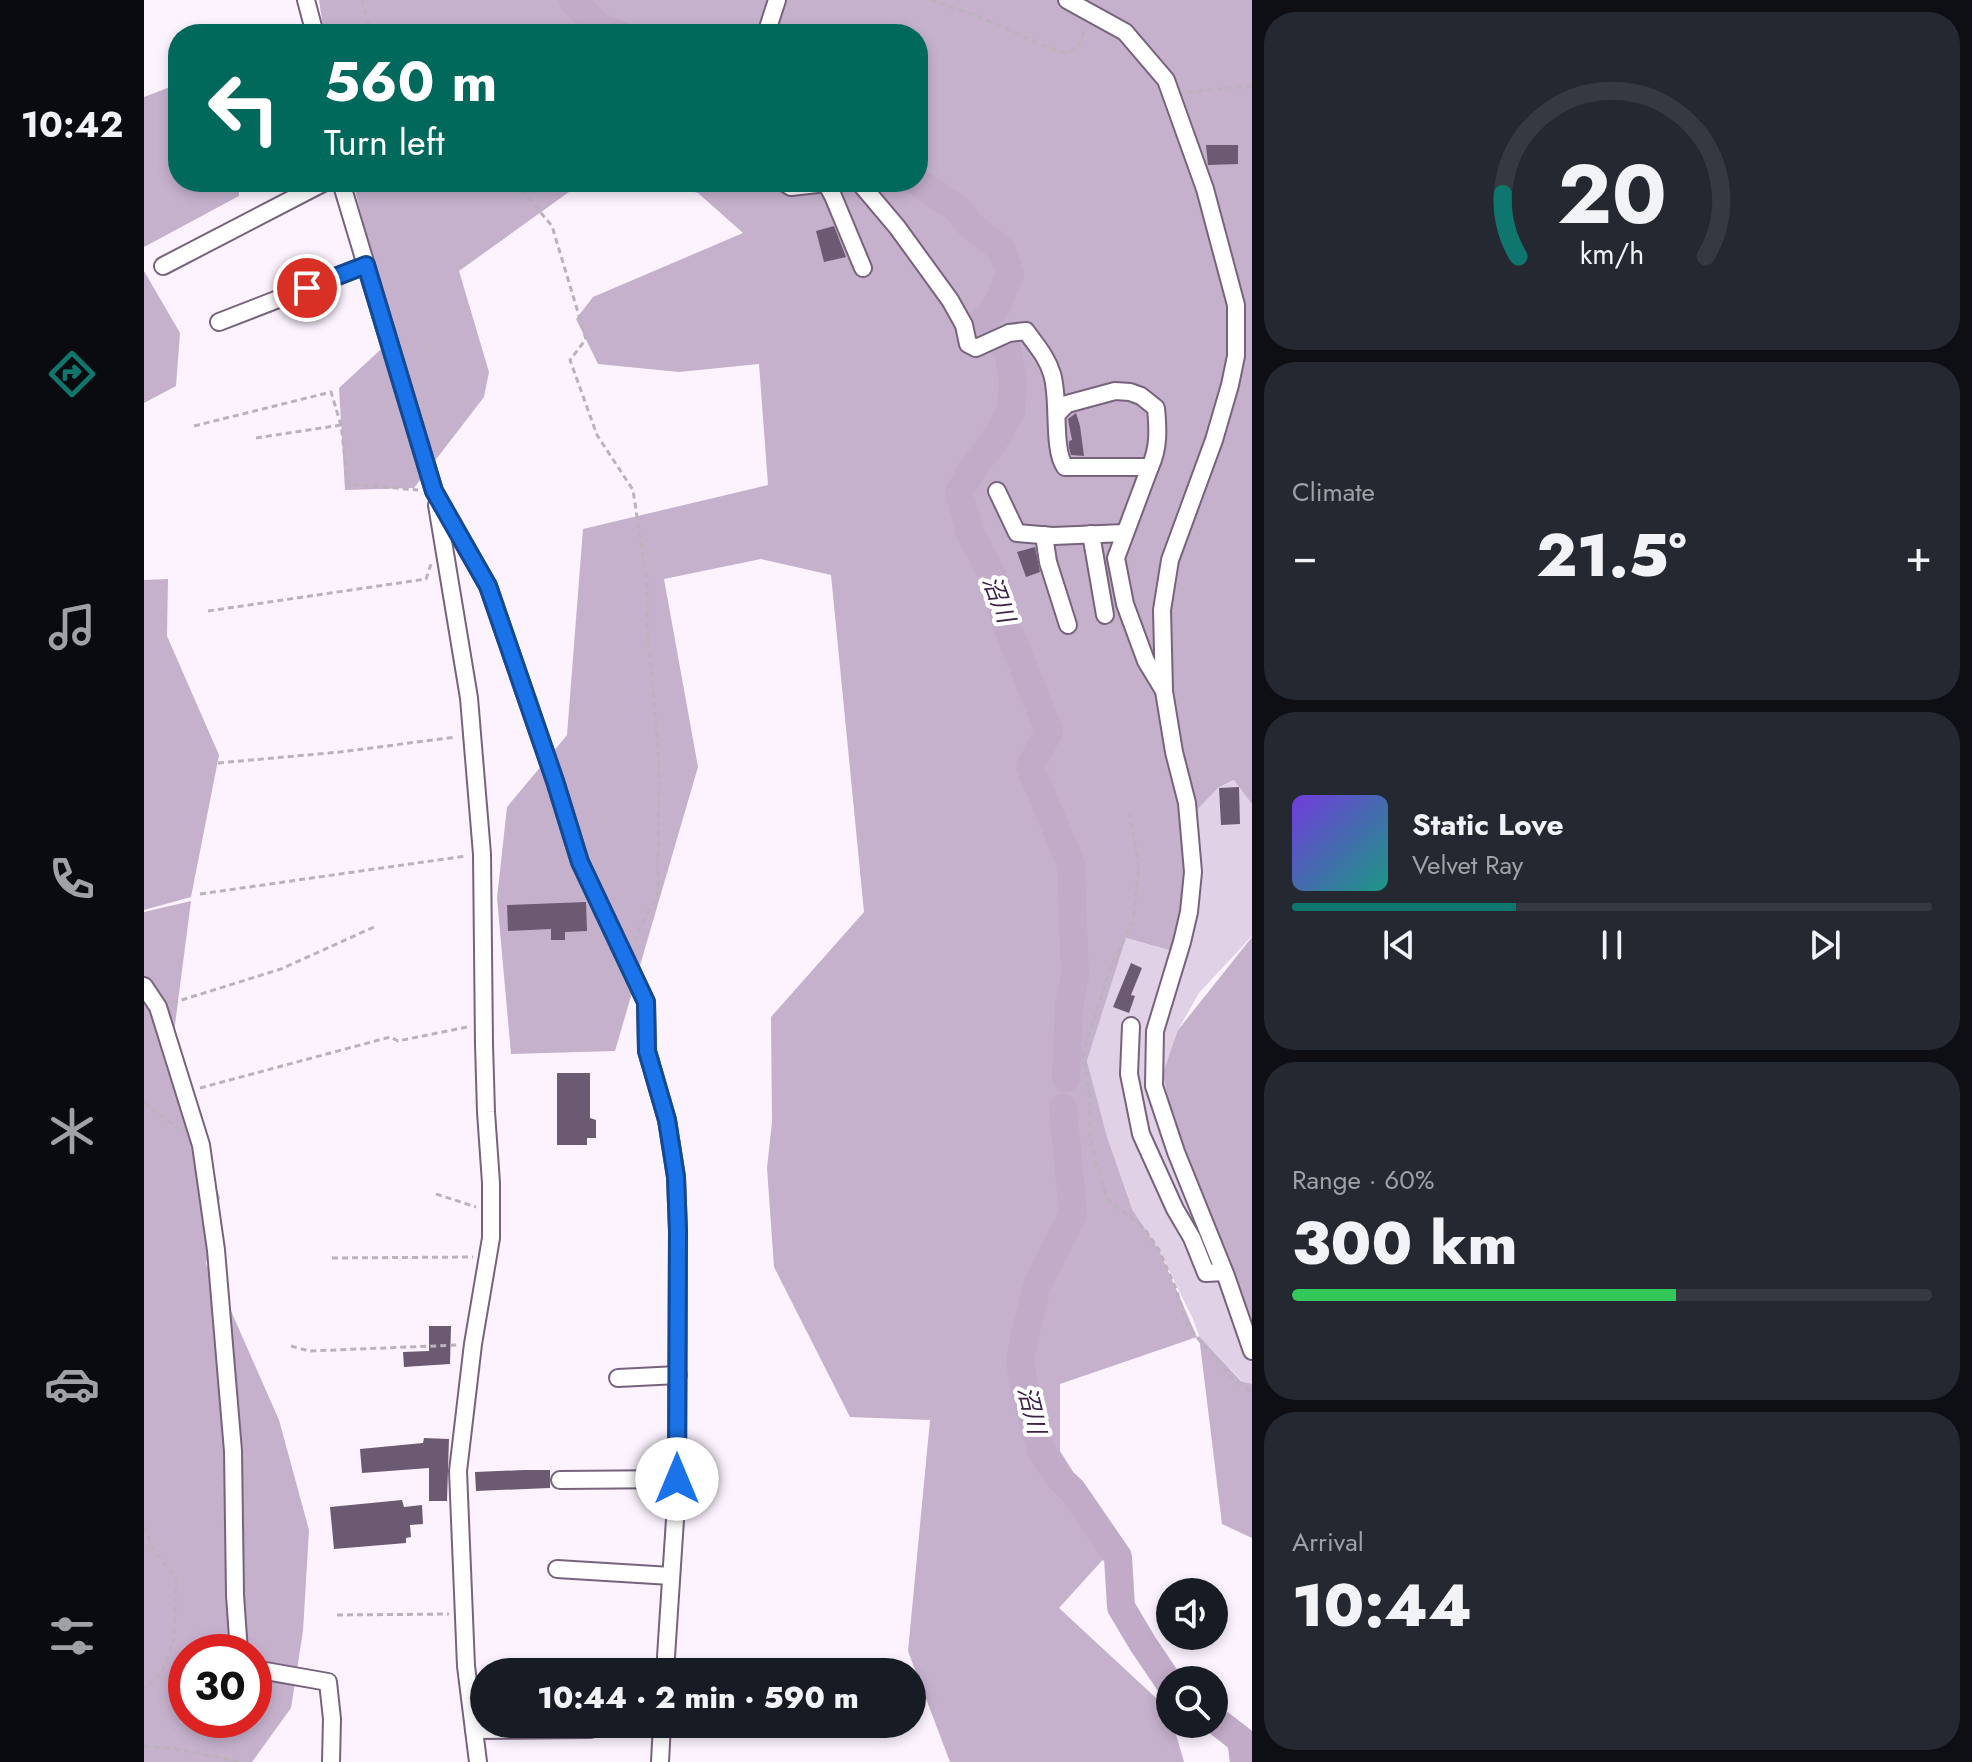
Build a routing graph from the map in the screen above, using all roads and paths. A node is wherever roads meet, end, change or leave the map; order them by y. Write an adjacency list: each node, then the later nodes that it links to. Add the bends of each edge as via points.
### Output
1 (306, 0): 7 (street)
2 (362, 0): 8 (path)
3 (777, 0): 9 (street)
4 (930, 0): 6 (path, via 1061,53 1077,49)
5 (1067, 0): 11 (street, via 1125,32 1166,80)
6 (1090, 18)
7 (312, 24)
8 (368, 24)
9 (769, 24)
10 (1252, 86): 11 (path)
11 (1171, 94): 35 (street, via 1205,189 1236,305 1236,356 1214,440 1170,560 1162,610)
12 (306, 192): 18 (street)
13 (344, 192): 17 (street)
14 (523, 192): 41 (path, via 552,226 586,339 570,360 597,435 633,490 647,582 659,762 658,895 640,927)
15 (831, 192): 19 (street)
16 (867, 192): 21 (street, via 950,300 968,344 976,348 1026,331 1053,375)
17 (366, 265): 20 (street); 26 (street)
18 (163, 266)
19 (863, 268)
20 (219, 322)
21 (1058, 413): 25 (street, via 1058,449 1065,467); 25 (street, via 1067,404 1115,391 1141,396 1156,408 1156,454)
22 (341, 425): 23 (path, via 331,392); 24 (path); 26 (path, via 348,484)
23 (194, 426)
24 (256, 438)
25 (1150, 467): 28 (street)
26 (434, 491): 31 (street); 41 (street, via 488,586 580,862)
27 (997, 491): 30 (street, via 1017,533)
28 (1125, 533): 29 (street); 35 (street, via 1116,558 1125,604 1146,661)
29 (1091, 534): 30 (street); 33 (street)
30 (1044, 535): 34 (street)
31 (443, 540): 32 (path, via 426,579); 36 (street)
32 (208, 611)
33 (1105, 615)
34 (1068, 625)
35 (1164, 691): 53 (street, via 1187,803 1193,872 1182,942 1155,1031 1154,1086)
36 (472, 735): 37 (path); 38 (street)
37 (218, 763)
38 (482, 854): 39 (path); 44 (street)
39 (200, 894)
40 (374, 927): 43 (path, via 281,969)
41 (629, 966): 57 (street, via 646,1002 647,1051 667,1120 676,1177)
42 (144, 986): 43 (street)
43 (158, 1007): 46 (street)
44 (484, 1023): 46 (path, via 398,1041 390,1037); 50 (street)
45 (1131, 1026): 53 (street, via 1129,1074 1141,1134 1206,1273)
46 (185, 1092): 48 (street)
47 (144, 1102): 48 (path)
48 (201, 1145): 66 (street, via 233,1451)
49 (436, 1194): 50 (path)
50 (491, 1211): 51 (street)
51 (488, 1257): 52 (path); 54 (street)
52 (332, 1258)
53 (1224, 1272): 56 (street)
54 (473, 1344): 55 (path, via 309,1351); 64 (street, via 458,1471)
55 (291, 1346)
56 (1252, 1351)
57 (678, 1375): 58 (street); 59 (street)
58 (618, 1378)
59 (677, 1479): 60 (street); 63 (street)
60 (560, 1480)
61 (144, 1527): 69 (path, via 154,1551 176,1578 174,1639 162,1673)
62 (557, 1569): 63 (street)
63 (671, 1576): 67 (street)
64 (464, 1614): 65 (path); 70 (street)
65 (337, 1615)
66 (238, 1634)
67 (666, 1658)
68 (272, 1672): 75 (street, via 328,1682)
69 (144, 1688)
70 (470, 1698)
71 (475, 1738): 76 (street)
72 (661, 1738): 77 (street)
73 (144, 1746): 74 (path)
74 (241, 1762)
75 (331, 1762)
76 (478, 1762)
77 (660, 1762)

